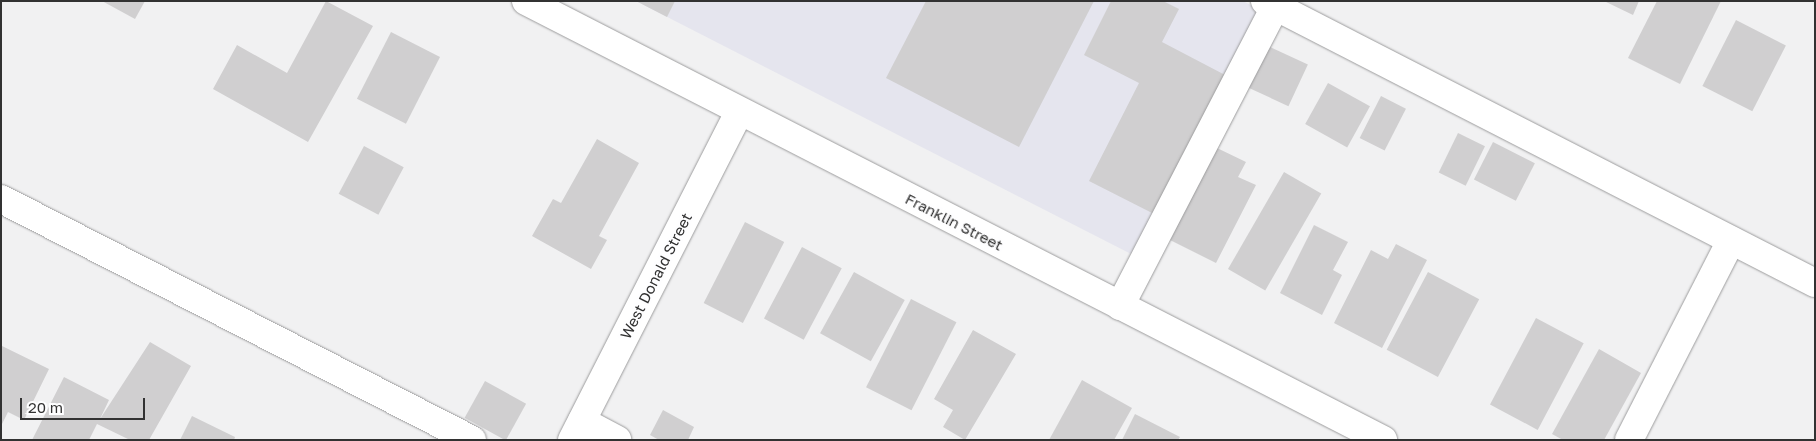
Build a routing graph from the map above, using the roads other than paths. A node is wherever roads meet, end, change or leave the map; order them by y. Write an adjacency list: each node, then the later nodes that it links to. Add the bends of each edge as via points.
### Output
1 (526, 1): 3 (street, Franklin Street)
2 (1273, 3): 5 (street); 7 (street)
3 (739, 112): 7 (street, Franklin Street); 8 (street, West Donald Street)
4 (1, 198): 9 (street)
5 (1731, 241): 6 (street); 12 (street)
6 (1815, 284)
7 (1120, 306): 11 (street, Franklin Street)
8 (577, 430): 10 (street)
9 (472, 440)
10 (617, 440)
11 (1383, 440)
12 (1629, 440)

